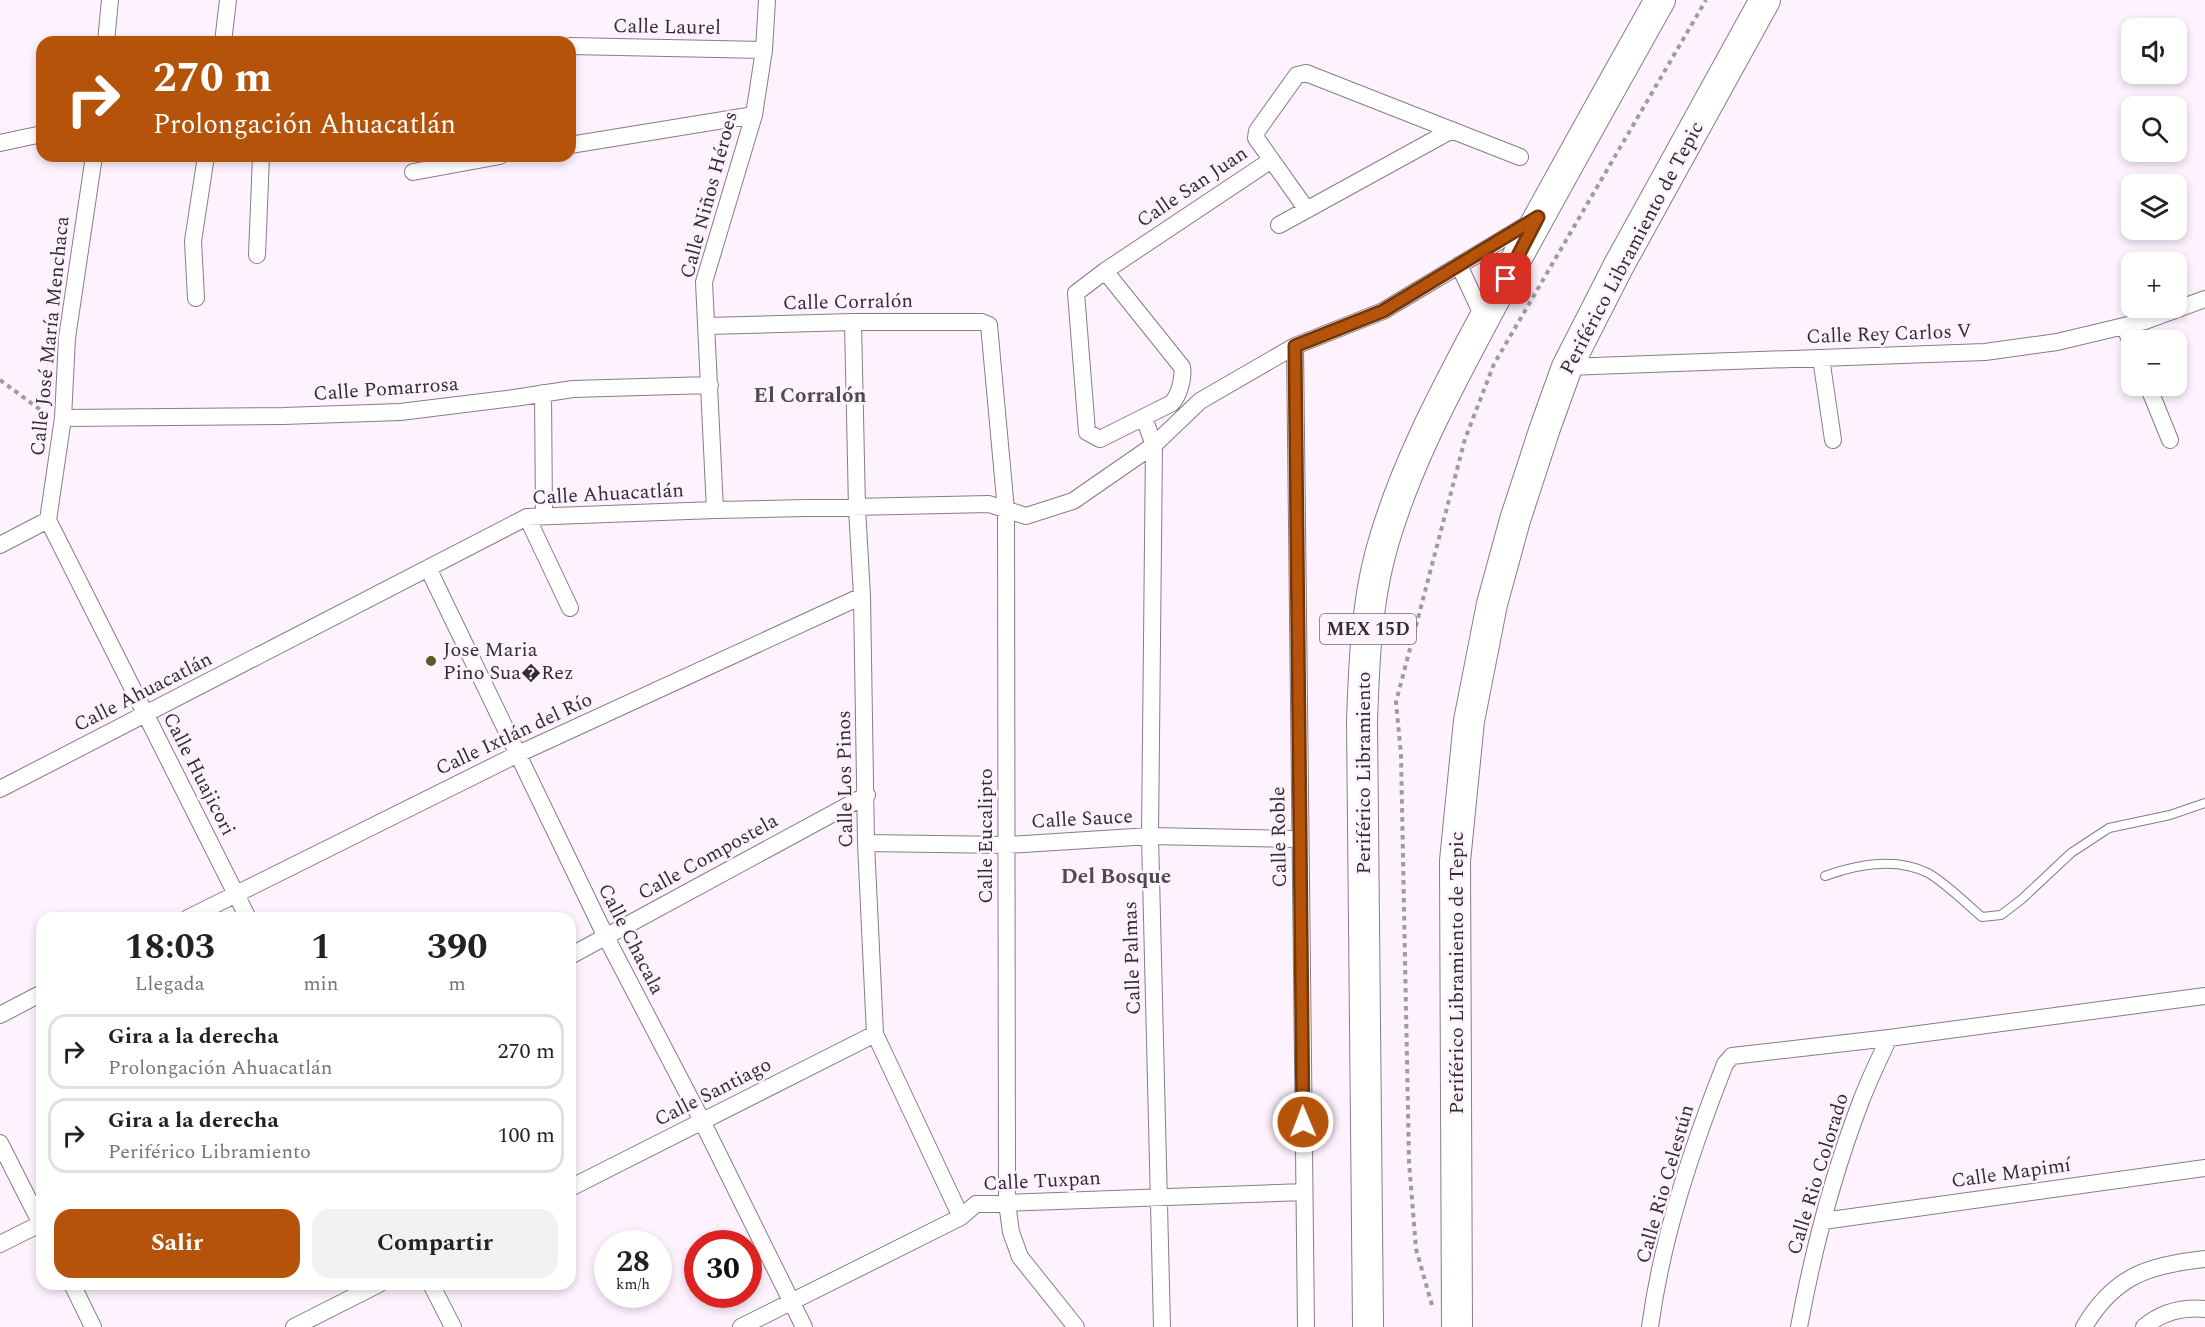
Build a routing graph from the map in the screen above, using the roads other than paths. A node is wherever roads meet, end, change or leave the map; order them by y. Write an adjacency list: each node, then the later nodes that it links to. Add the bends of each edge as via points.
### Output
1 (110, 0): 6 (street)
2 (228, 0): 7 (street)
3 (767, 0): 9 (street, Calle Niños Héroes)
4 (1660, 0): 23 (highway, Periférico Libramiento / MEX 15D)
5 (1765, 0): 38 (highway, Periférico Libramiento de Tepic)
6 (107, 36)
7 (224, 36)
8 (576, 46): 9 (street, Calle Laurel)
9 (764, 50): 10 (street, Calle Niños Héroes)
10 (754, 115): 14 (street); 33 (street, Calle Niños Héroes, via 704,282)
11 (1452, 130): 15 (street, Calle San Juan); 16 (street, Calle San Juan, via 1306,73 1298,75 1257,131 1256,138); 22 (street)
12 (36, 135): 13 (street)
13 (0, 144)
14 (576, 144)
15 (1521, 157)
16 (1270, 161): 22 (street); 27 (street, Calle San Juan)
17 (93, 162): 42 (street, Calle José María Menchaca, via 67,338)
18 (205, 162): 28 (street, via 193,241)
19 (261, 162): 25 (street)
20 (464, 162): 21 (street)
21 (413, 172)
22 (1307, 210): 24 (street)
23 (1538, 217): 26 (street, Calle Ahuacatlán); 30 (highway, Periférico Libramiento / MEX 15D)
24 (1279, 225)
25 (257, 255)
26 (1459, 265): 30 (street); 36 (street, Calle Ahuacatlán, via 1383,311)
27 (1105, 271): 43 (street, via 1182,367 1176,399); 43 (street, Calle San Juan, via 1076,293 1088,432 1100,439)
28 (196, 298)
29 (2205, 299): 34 (street, Calle Rey Carlos V)
30 (1484, 319): 103 (highway, Periférico Libramiento / MEX 15D, via 1426,432 1392,513 1378,566 1364,654)
31 (853, 322): 32 (street, Calle Corralón); 33 (street, Calle Corralón); 47 (street, Calle Los Pinos)
32 (989, 325): 49 (street, Calle Eucalipto)
33 (706, 326): 39 (street, Calle Niños Héroes)
34 (2124, 326): 35 (street); 37 (street, Calle Rey Carlos V, via 2057,342 1985,352)
35 (2126, 330)
36 (1295, 346): 46 (street, Calle Ahuacatlán, via 1200,401); 63 (street, Calle Roble)
37 (1821, 358): 38 (street, Calle Rey Carlos V); 44 (street)
38 (1567, 367): 104 (highway, Periférico Libramiento de Tepic, via 1515,520 1492,604 1469,721 1455,861)
39 (710, 385): 40 (street, Calle Pomarrosa); 48 (street, Calle Niños Héroes)
40 (543, 393): 42 (street, Calle Pomarrosa, via 400,412); 50 (street)
41 (2152, 396): 45 (street)
42 (63, 418): 52 (street, Calle José María Menchaca)
43 (1144, 418): 46 (street)
44 (1833, 440)
45 (2170, 440)
46 (1154, 445): 49 (street, Calle Ahuacatlán, via 1073,501 1026,516); 62 (street, Calle Palmas)
47 (857, 508): 48 (street, Calle Ahuacatlán); 49 (street, Calle Ahuacatlán, via 989,504); 55 (street, Calle Los Pinos)
48 (715, 510): 50 (street, Calle Ahuacatlán)
49 (1006, 510): 65 (street, Calle Eucalipto)
50 (544, 515): 51 (street, Calle Ahuacatlán)
51 (527, 517): 54 (street, Calle Ahuacatlán); 56 (street)
52 (48, 520): 53 (street); 57 (street, Calle Huajicori)
53 (0, 545)
54 (428, 568): 57 (street, Calle Ahuacatlán); 58 (street, Calle Chacala)
55 (862, 596): 58 (street, Calle Ixtlán del Río); 60 (street, Calle Los Pinos)
56 (570, 608)
57 (145, 714): 59 (street, Calle Ahuacatlán); 67 (street, Calle Huajicori)
58 (516, 755): 67 (street, Calle Ixtlán del Río); 70 (street, Calle Chacala)
59 (0, 789)
60 (867, 795): 64 (street, Calle Los Pinos); 70 (street, Calle Compostela)
61 (2205, 803): 66 (lane, via 2109,828 2071,853 2001,915 1983,917 1929,873 1895,862)
62 (1150, 837): 63 (street, Calle Sauce); 65 (street, Calle Sauce); 82 (street, Calle Palmas)
63 (1300, 839): 81 (street, Calle Roble)
64 (866, 843): 65 (street, Calle Sauce); 75 (street, Calle Los Pinos)
65 (1007, 845): 83 (street, Calle Eucalipto)
66 (1825, 876)
67 (235, 894): 68 (street, Calle Ixtlán del Río); 69 (street, Calle Huajicori)
68 (200, 912)
69 (245, 912)
70 (606, 937): 71 (street, Calle Compostela); 77 (street, Calle Chacala)
71 (576, 953)
72 (36, 996): 74 (street)
73 (2205, 996): 76 (street)
74 (0, 1015)
75 (875, 1034): 77 (street, Calle Santiago); 85 (street, Calle Los Pinos)
76 (1888, 1038): 86 (street, Calle Rio Colorado, via 1861,1101); 105 (street, Calle Rio Celestún, via 1732,1056 1725,1064 1700,1127 1672,1225)
77 (702, 1121): 80 (street, Calle Santiago); 93 (street, Calle Chacala)
78 (0, 1143): 84 (street)
79 (2205, 1168): 86 (street, Calle Mapimí)
80 (576, 1185)
81 (1304, 1192): 82 (street, Calle Tuxpan); 102 (street, Calle Roble)
82 (1159, 1198): 83 (street, Calle Tuxpan); 101 (street, Calle Palmas)
83 (1006, 1203): 85 (street, Calle Tuxpan, via 976,1204); 100 (street, Calle Eucalipto, via 1020,1257)
84 (36, 1212)
85 (961, 1217): 93 (street, Calle Tuxpan)
86 (1823, 1221): 106 (street, Calle Rio Colorado)
87 (36, 1227): 88 (street)
88 (0, 1244)
89 (2205, 1259): 107 (street, via 2164,1264 2126,1279 2096,1306)
90 (75, 1290): 95 (street)
91 (367, 1290): 96 (street)
92 (434, 1290): 97 (street)
93 (791, 1301): 98 (street, Calle Tuxpan); 99 (street, Calle Chacala)
94 (2205, 1309): 108 (street, via 2178,1309)
95 (93, 1327)
96 (294, 1327)
97 (453, 1327)
98 (741, 1327)
99 (804, 1327)
100 (1076, 1327)
101 (1162, 1327)
102 (1306, 1327)
103 (1368, 1327)
104 (1458, 1327)
105 (1650, 1327)
106 (1800, 1327)
107 (2084, 1327)
108 (2144, 1327)

